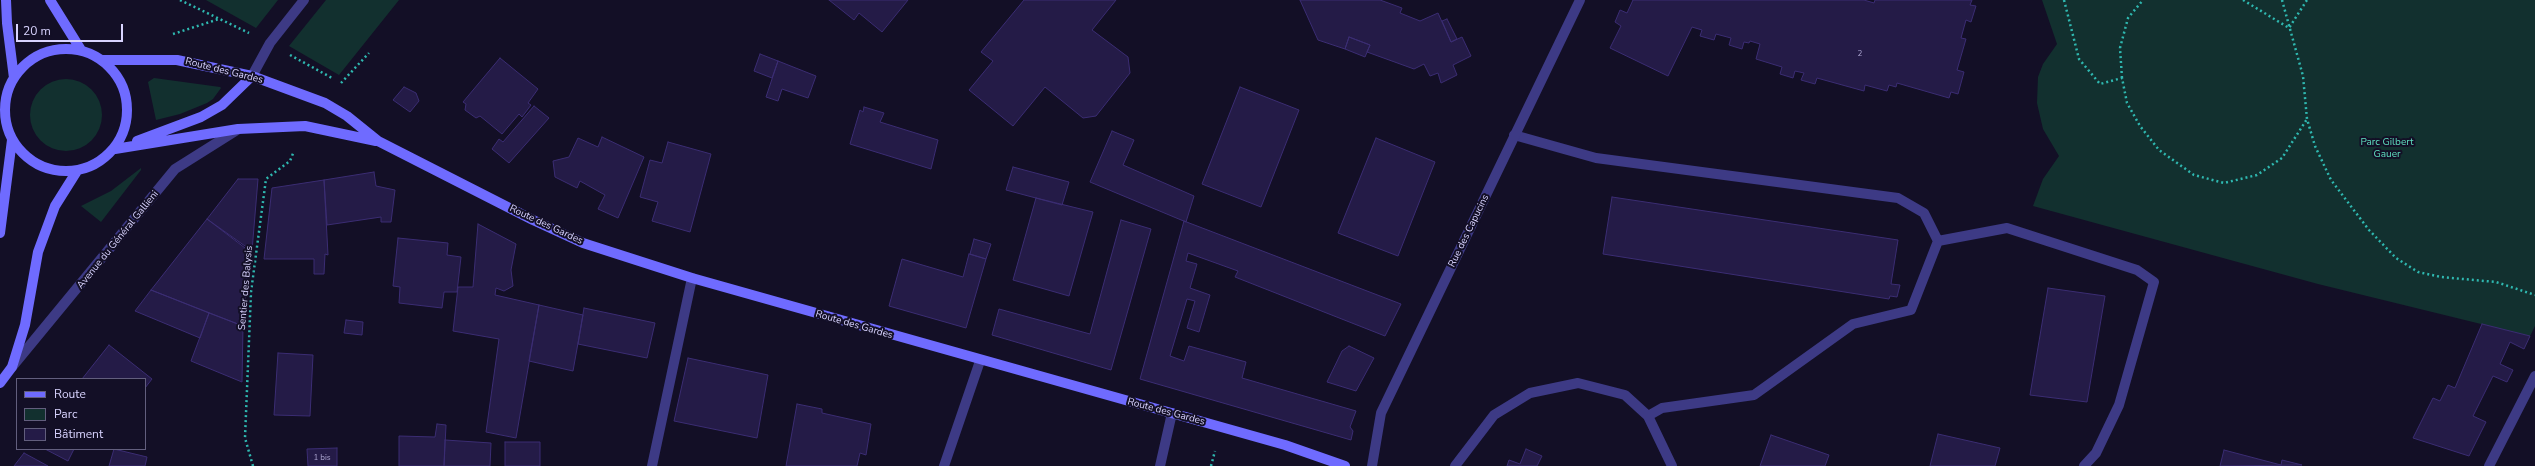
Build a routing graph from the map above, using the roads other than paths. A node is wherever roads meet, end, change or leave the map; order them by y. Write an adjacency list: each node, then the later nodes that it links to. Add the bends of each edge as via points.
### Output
1 (6, 0): 8 (main road)
2 (50, 0): 5 (main road)
3 (304, 0): 7 (street, via 270,43)
4 (1580, 0): 11 (street, Rue des Capucins)
5 (81, 50): 6 (main road); 8 (main road, via 55,49 31,59)
6 (102, 60): 7 (main road, Route des Gardes, via 177,60); 14 (main road, via 119,78 128,101 126,127)
7 (252, 76): 13 (main road, Route des Gardes, via 325,103 347,116); 14 (main road, via 222,105 201,117)
8 (14, 78): 9 (main road)
9 (2, 101): 12 (main road)
10 (238, 129): 13 (main road, Route des Gardes, via 304,126); 14 (main road, Route des Gardes); 20 (street, Avenue du Général Gallieni, via 176,169)
11 (1514, 135): 17 (street, via 1596,158 1898,198 1924,213); 30 (street, Rue des Capucins, via 1381,413)
12 (12, 140): 15 (main road, via 29,159 40,165 51,170); 16 (main road)
13 (378, 141): 18 (main road, Route des Gardes, via 583,243)
14 (115, 149): 15 (main road, via 98,164)
15 (77, 171): 20 (main road, Avenue du Général Gallieni, via 55,206 38,252 25,325)
16 (0, 233)
17 (1938, 241): 24 (street, via 1911,310 1853,324 1754,395 1662,408); 33 (street, via 2007,228 2138,270 2154,282 2119,405 2096,452)
18 (692, 278): 19 (main road, Route des Gardes); 26 (street)
19 (980, 361): 23 (main road, Route des Gardes); 27 (street)
20 (12, 367): 22 (main road, Avenue du Général Gallieni)
21 (2535, 376): 34 (street)
22 (0, 383)
23 (1172, 413): 25 (main road, Route des Gardes, via 1285,445); 28 (street)
24 (1648, 416): 31 (street, via 1625,395 1578,383 1530,393 1494,415); 32 (street)
25 (1331, 464): 29 (main road, Route des Gardes)
26 (652, 466)
27 (944, 466)
28 (1160, 466)
29 (1346, 466)
30 (1372, 466)
31 (1455, 466)
32 (1672, 466)
33 (2084, 466)
34 (2489, 466)

